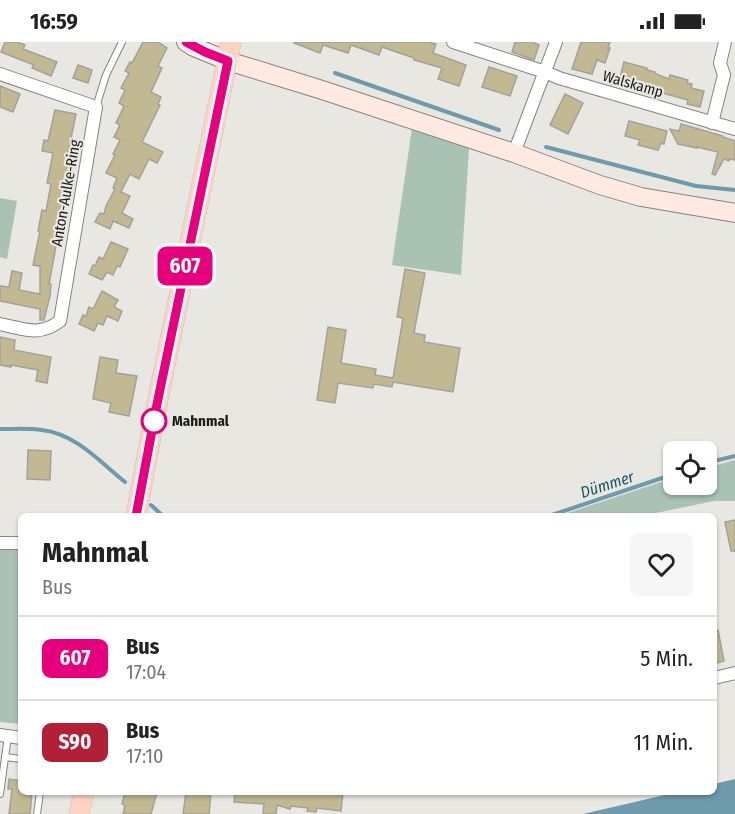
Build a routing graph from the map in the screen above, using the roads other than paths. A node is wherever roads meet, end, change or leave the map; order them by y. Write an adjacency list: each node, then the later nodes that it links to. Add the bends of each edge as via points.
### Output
1 (122, 42): 9 (lane)
2 (186, 42): 6 (main road, via 205,52)
3 (453, 42): 7 (street, Walskamp)
4 (556, 42): 7 (street)
5 (725, 42): 10 (street, via 720,63 724,75)
6 (230, 51): 12 (main road, via 319,89); 15 (main road)
7 (545, 72): 10 (street, Walskamp); 12 (street)
8 (0, 74): 9 (street)
9 (96, 108): 14 (street, Anton-Aulke-Ring, via 60,321 50,329 35,331)
10 (712, 123): 11 (street, Walskamp)
11 (735, 129)
12 (514, 153): 13 (main road, via 641,197)
13 (735, 213)
14 (0, 324)
15 (137, 513)
16 (0, 543): 17 (street)
17 (18, 543)
18 (735, 673): 19 (street)
19 (717, 677)
20 (4, 735): 21 (lane)
21 (5, 757): 22 (lane); 23 (lane)
22 (18, 759)
23 (0, 794)
24 (40, 795): 26 (lane)
25 (83, 795): 27 (main road)
26 (37, 814)
27 (79, 814)

